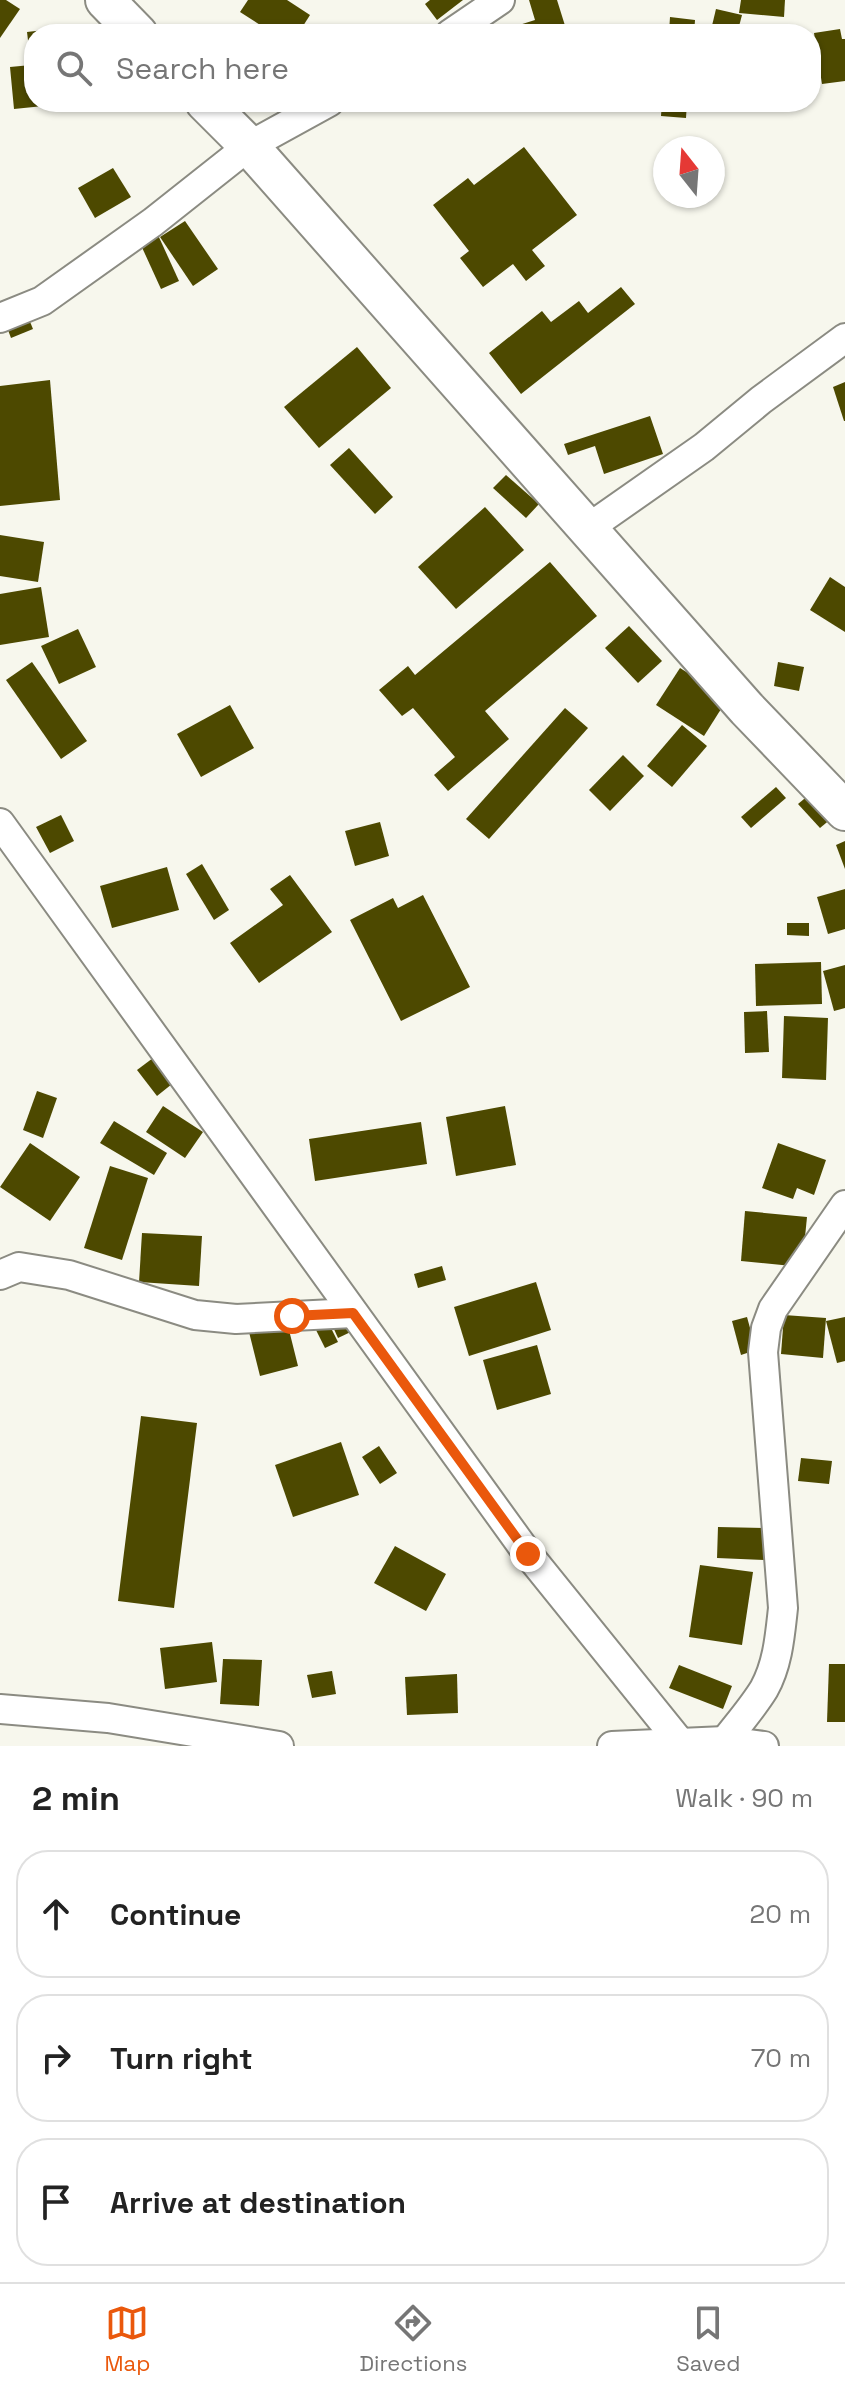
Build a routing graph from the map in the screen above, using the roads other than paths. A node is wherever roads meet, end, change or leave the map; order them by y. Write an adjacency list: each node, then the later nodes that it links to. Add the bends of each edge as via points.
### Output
1 (105, 0): 3 (street)
2 (500, 0): 4 (street)
3 (128, 24)
4 (465, 24)
5 (215, 112): 7 (street)
6 (311, 112): 7 (street)
7 (249, 146): 8 (street, via 42,301); 10 (street)
8 (0, 318)
9 (845, 338): 10 (street)
10 (587, 529): 11 (street)
11 (845, 811)
12 (0, 823): 15 (street)
13 (845, 1205): 17 (street, via 773,1309 766,1328 763,1352 783,1608 769,1678)
14 (0, 1275): 15 (street, via 19,1267 69,1275 195,1315 236,1319)
15 (353, 1313): 18 (street, via 528,1554)
16 (0, 1709): 19 (street, via 108,1718)
17 (725, 1741): 18 (street); 21 (street)
18 (682, 1745): 20 (street)
19 (279, 1746)
20 (612, 1746)
21 (764, 1746)

